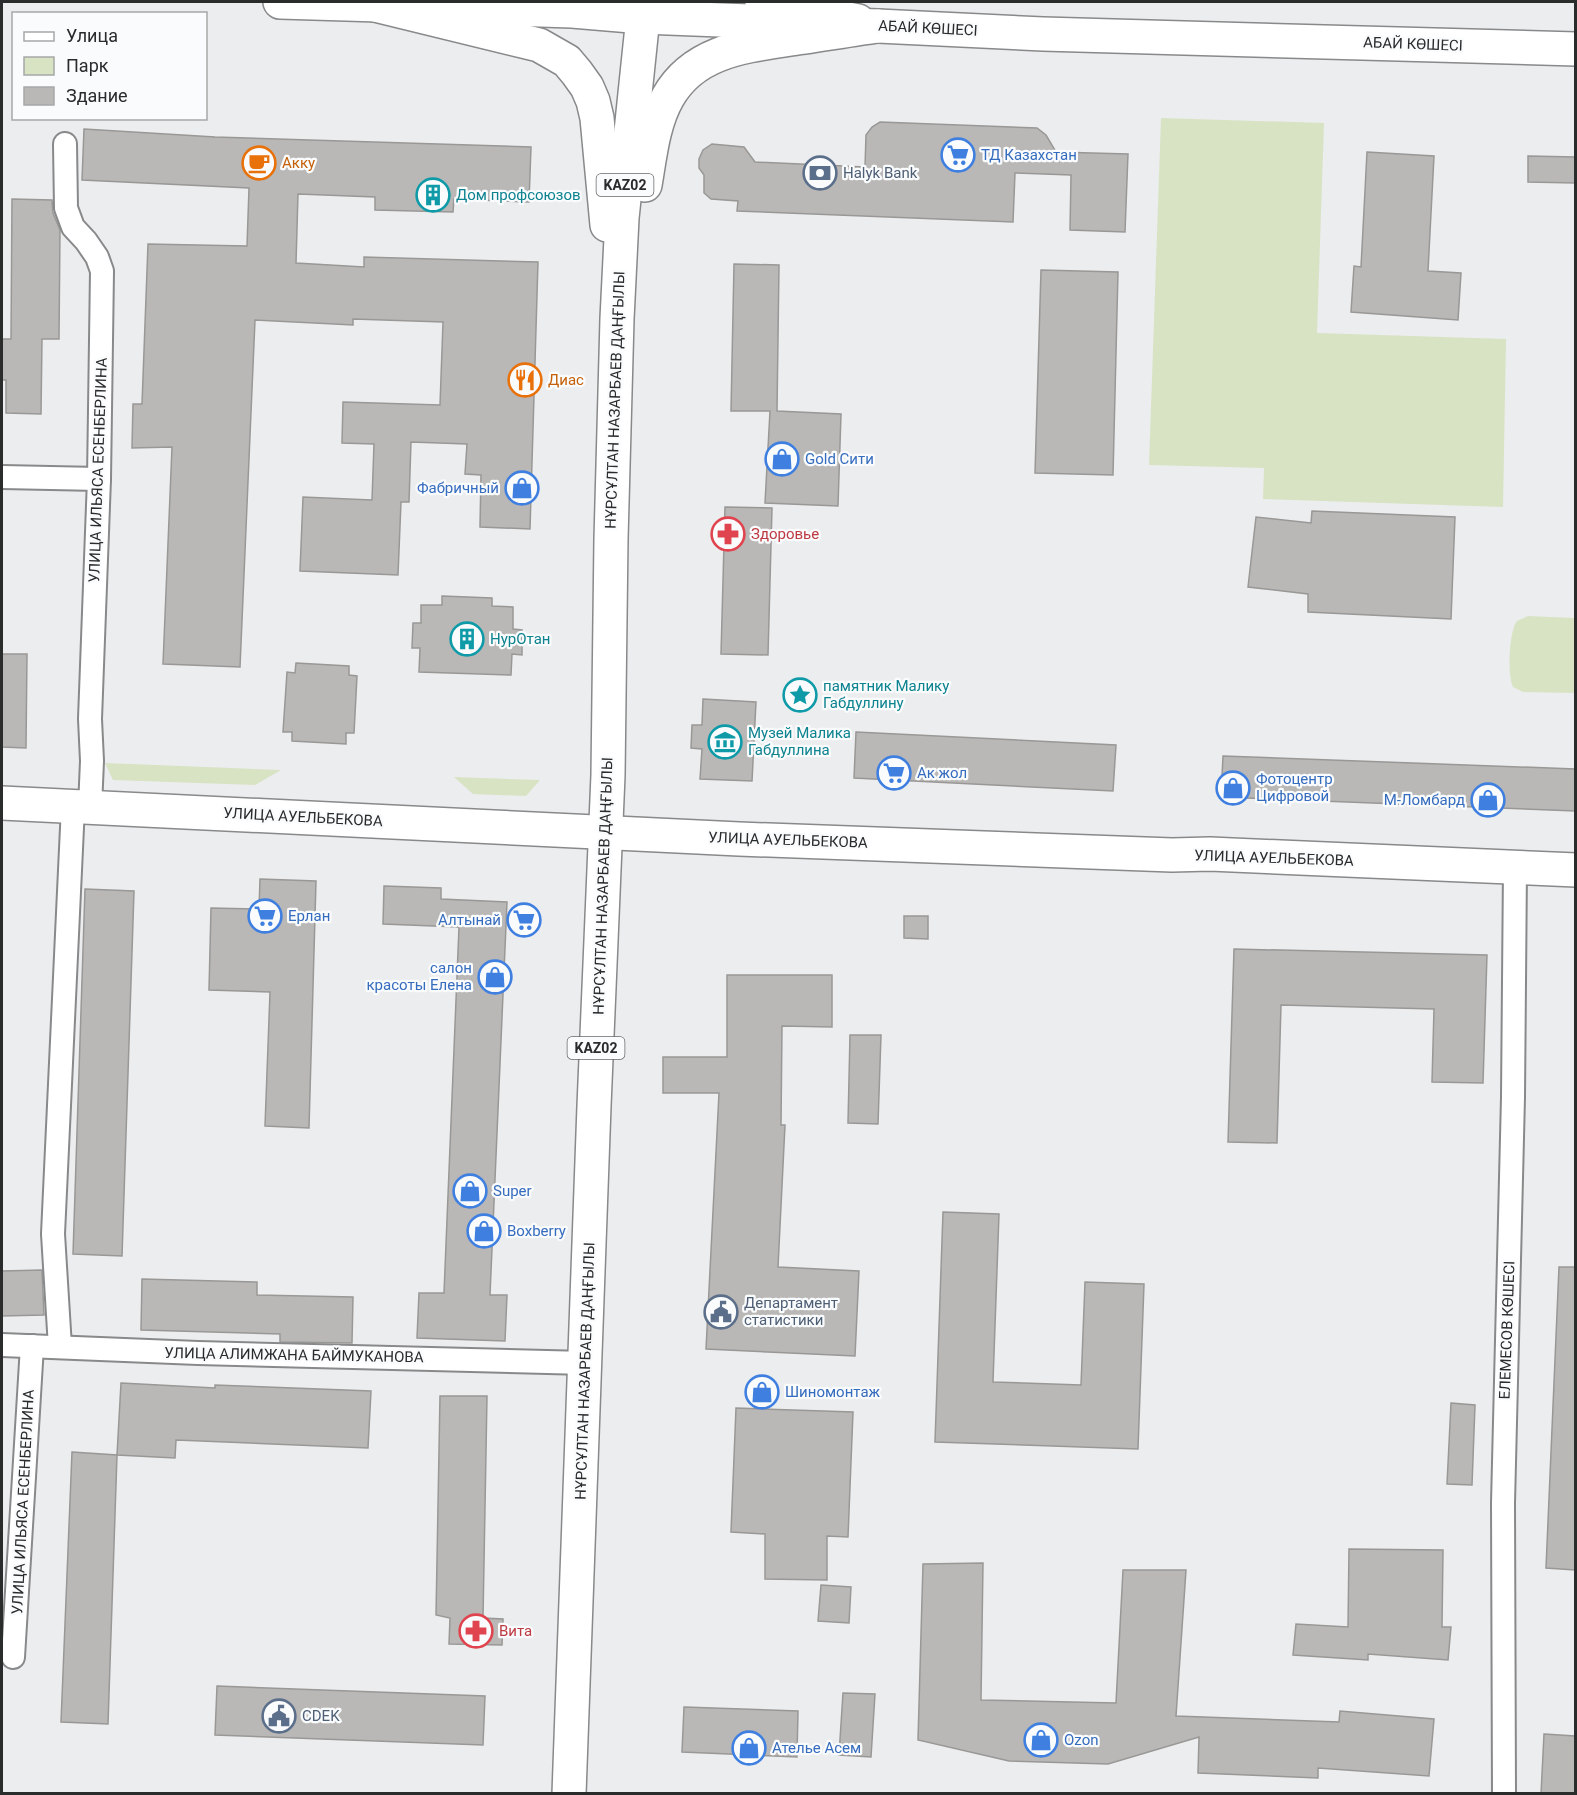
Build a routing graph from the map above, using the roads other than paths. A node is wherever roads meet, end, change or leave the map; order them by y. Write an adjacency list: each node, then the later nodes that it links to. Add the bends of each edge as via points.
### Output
1 (280, 2): 3 (main road, АБАЙ КӨШЕСІ)
2 (762, 2): 5 (main road)
3 (384, 3): 4 (main road, АБАЙ КӨШЕСІ, via 572,11); 8 (main road, via 540,45 567,61 577,73 587,87 597,118)
4 (642, 7): 5 (main road, АБАЙ КӨШЕСІ); 8 (main road, НҰРСҰЛТАН НАЗАРБАЕВ ДАҢҒЫЛЫ / KАZ02, via 622,218)
5 (878, 26): 6 (main road, АБАЙ КӨШЕСІ); 8 (main road, via 735,48 700,62 675,86 656,129)
6 (1575, 49)
7 (65, 144): 10 (street, УЛИЦА ИЛЬЯСА ЕСЕНБЕРЛИНА, via 66,208 73,227 97,257 102,271)
8 (617, 319): 13 (main road, НҰРСҰЛТАН НАЗАРБАЕВ ДАҢҒЫЛЫ / KАZ02)
9 (2, 477): 10 (street)
10 (99, 479): 12 (street, УЛИЦА ИЛЬЯСА ЕСЕНБЕРЛИНА, via 90,719 92,761)
11 (2, 803): 12 (main road, УЛИЦА АУЕЛЬБЕКОВА)
12 (82, 807): 13 (main road, УЛИЦА АУЕЛЬБЕКОВА); 18 (street, УЛИЦА ИЛЬЯСА ЕСЕНБЕРЛИНА, via 53,1234)
13 (606, 832): 14 (main road, УЛИЦА АУЕЛЬБЕКОВА); 19 (main road, НҰРСҰЛТАН НАЗАРБАЕВ ДАҢҒЫЛЫ / KАZ02)
14 (1515, 867): 15 (main road, УЛИЦА АУЕЛЬБЕКОВА); 22 (street, ЕЛЕМЕСОВ КӨШЕСІ, via 1503,1503)
15 (1575, 870)
16 (2, 1345): 17 (street, УЛИЦА АЛИМЖАНА БАЙМУКАНОВА)
17 (32, 1346): 18 (street, УЛИЦА АЛИМЖАНА БАЙМУКАНОВА); 20 (street, УЛИЦА ИЛЬЯСА ЕСЕНБЕРЛИНА)
18 (60, 1347): 19 (street, УЛИЦА АЛИМЖАНА БАЙМУКАНОВА)
19 (586, 1363): 21 (main road, НҰРСҰЛТАН НАЗАРБАЕВ ДАҢҒЫЛЫ / KАZ02)
20 (13, 1657)
21 (569, 1794)
22 (1504, 1794)

